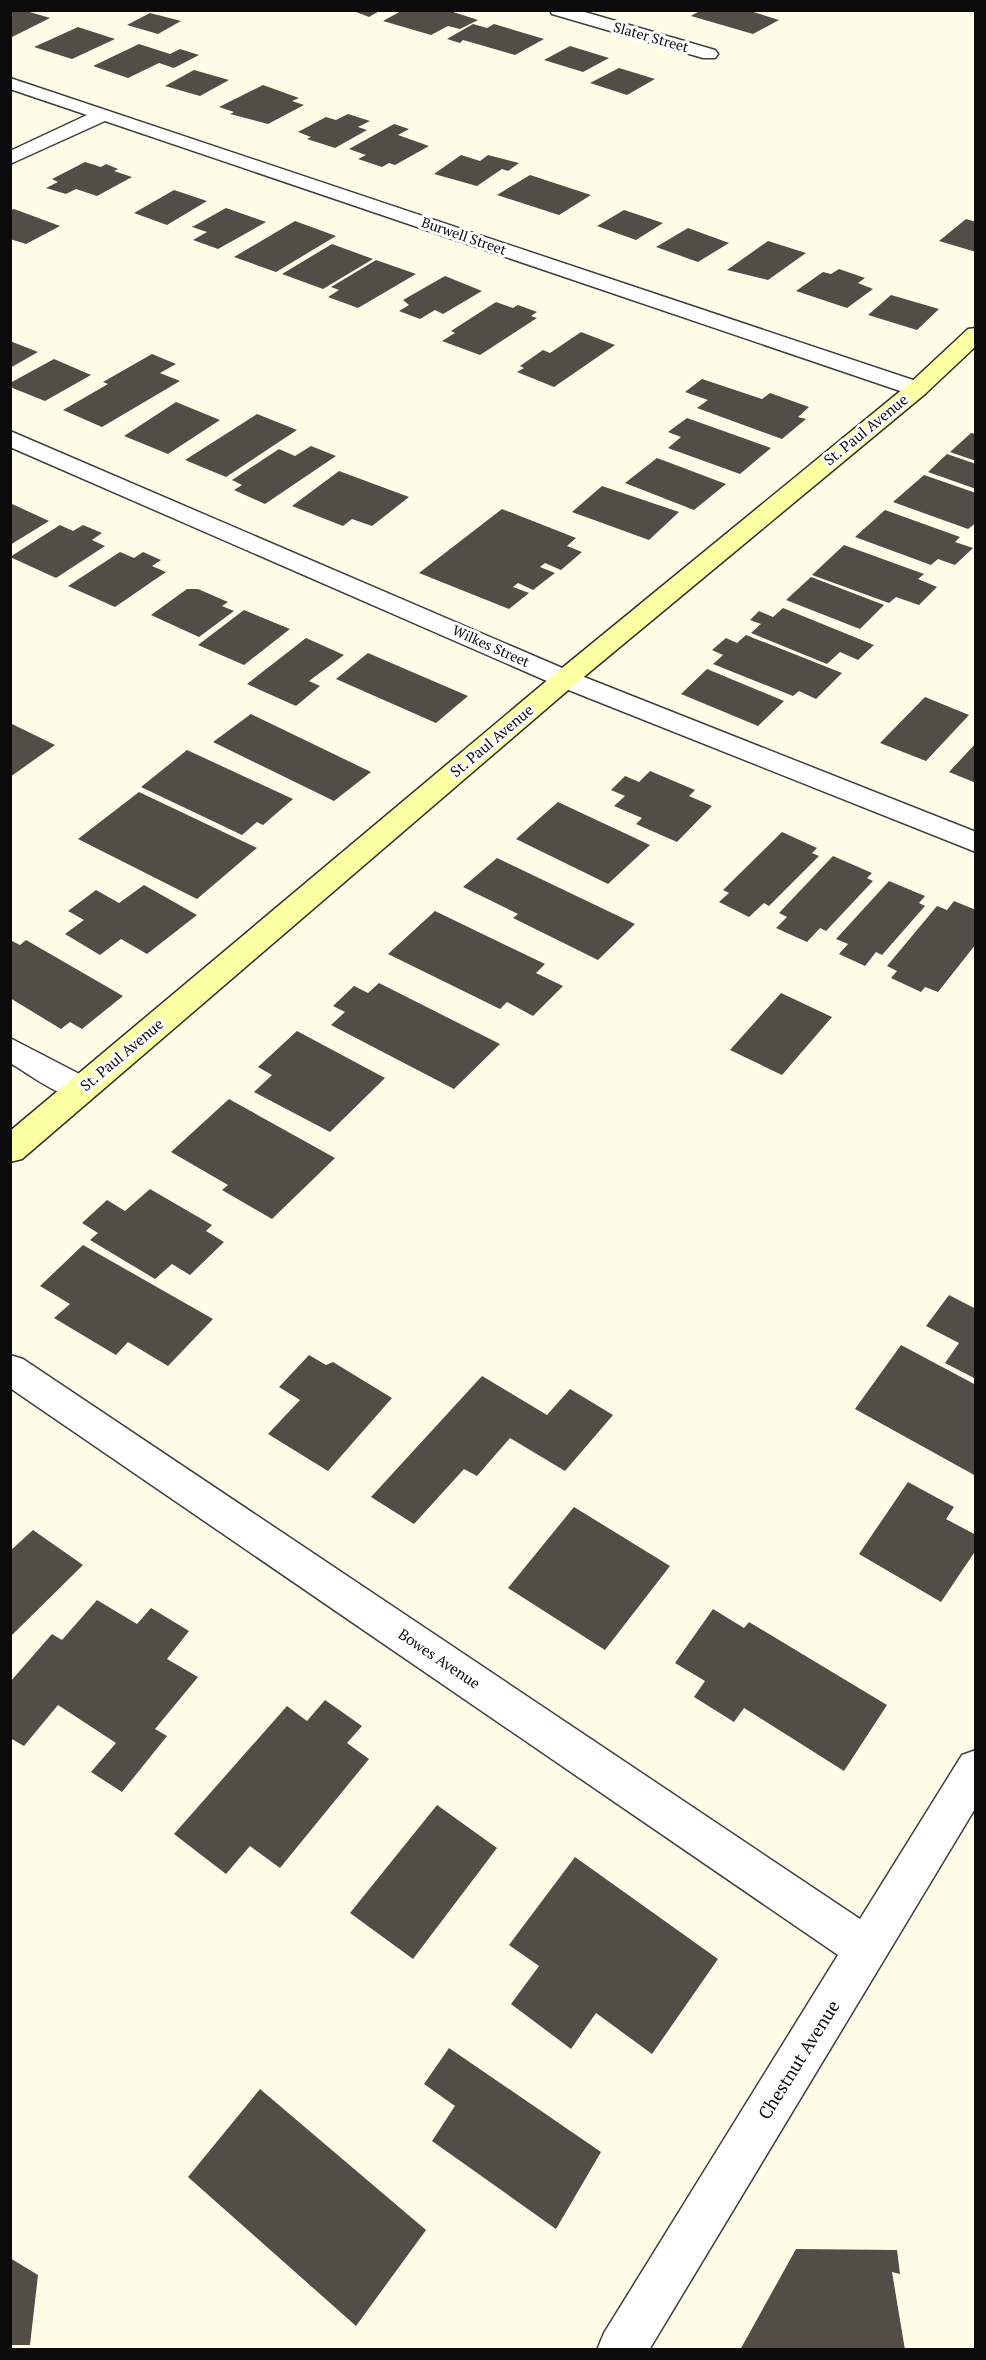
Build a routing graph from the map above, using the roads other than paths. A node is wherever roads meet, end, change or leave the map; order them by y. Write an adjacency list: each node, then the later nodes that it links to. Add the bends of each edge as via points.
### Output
1 (558, 10): 2 (street, Slater Street)
2 (709, 54)
3 (10, 83): 4 (street, Burwell Street)
4 (103, 115): 5 (street); 7 (street, Burwell Street)
5 (10, 158)
6 (975, 334): 7 (street, St. Paul Avenue)
7 (917, 389): 9 (street, St. Paul Avenue)
8 (10, 438): 9 (street, Wilkes Street)
9 (565, 679): 10 (street, Wilkes Street); 12 (street, St. Paul Avenue)
10 (975, 843)
11 (10, 1049): 12 (street)
12 (82, 1089): 13 (street, St. Paul Avenue)
13 (10, 1150)
14 (10, 1369): 16 (street, Bowes Avenue)
15 (975, 1769): 16 (street, Chestnut Avenue)
16 (867, 1949): 17 (street, Chestnut Avenue)
17 (621, 2349)

